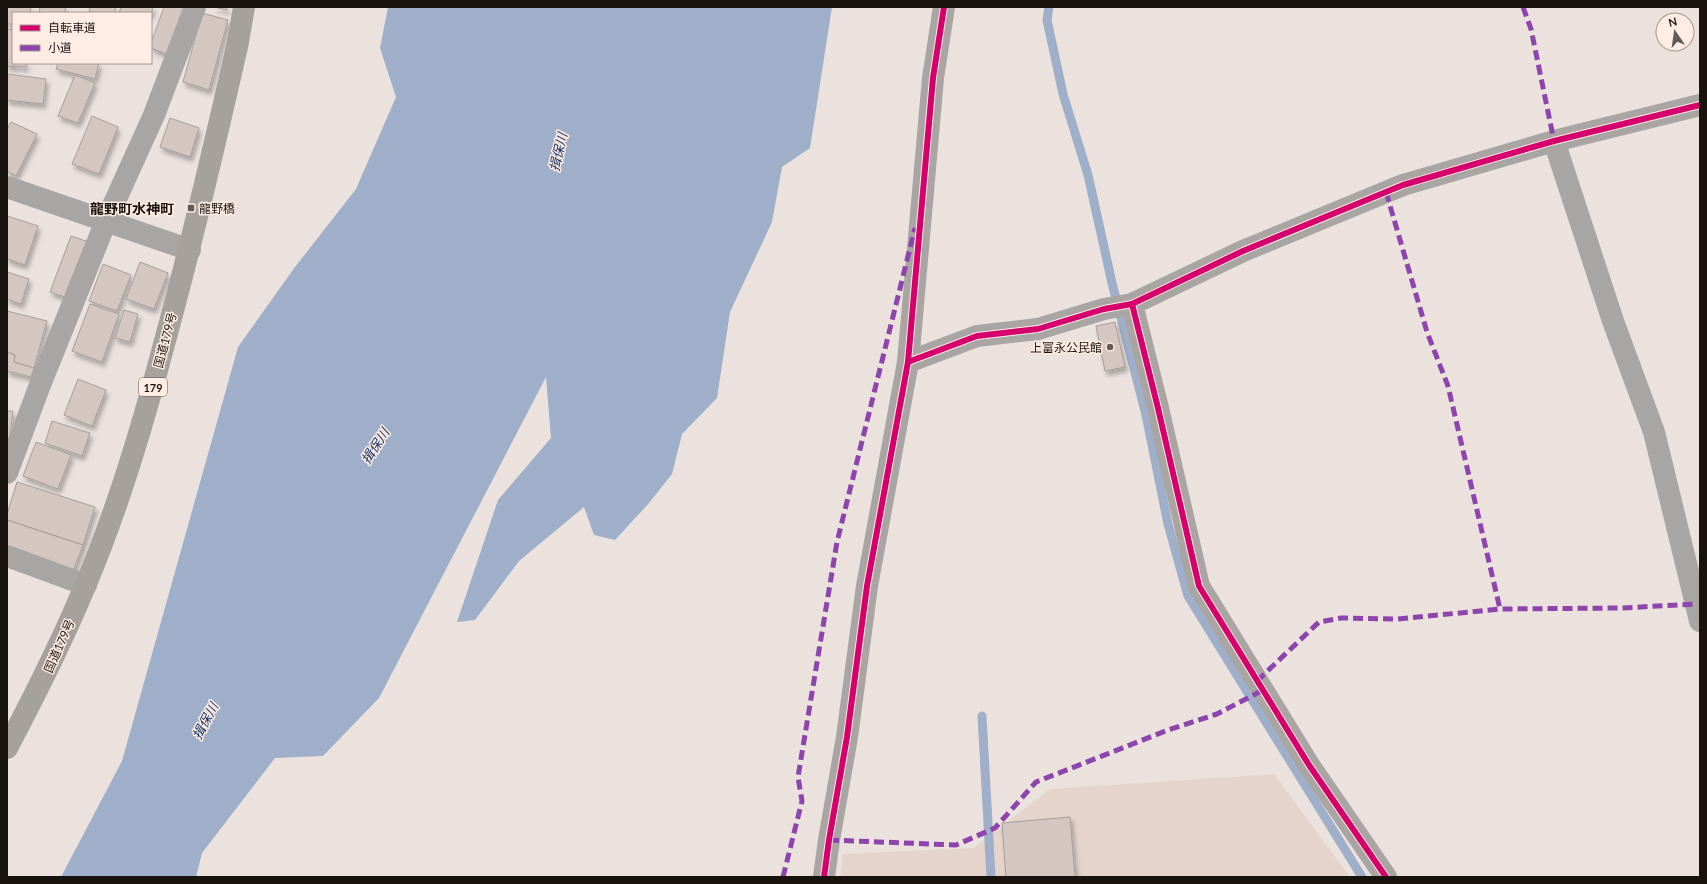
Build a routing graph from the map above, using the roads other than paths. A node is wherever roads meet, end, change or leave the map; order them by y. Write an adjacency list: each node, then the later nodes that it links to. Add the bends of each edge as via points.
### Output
1 (196, 7): 7 (street, via 154,115)
2 (244, 7): 8 (highway, 国道179号 / 179)
3 (944, 7): 10 (street, via 932,86)
4 (1700, 105): 5 (street)
5 (1554, 140): 9 (street, via 1403,185 1243,251); 14 (street, via 1613,320 1654,432)
6 (7, 187): 7 (street)
7 (106, 221): 8 (street); 11 (street)
8 (190, 250): 13 (highway, 国道179号 / 179, via 144,420)
9 (1132, 304): 10 (street, via 1104,309 1038,329 977,336); 17 (street, via 1199,586 1309,765)
10 (908, 362): 16 (street, via 867,586 847,737)
11 (7, 473)
12 (7, 556): 13 (street)
13 (86, 585): 15 (highway, 国道179号 / 179, via 45,677)
14 (1700, 621)
15 (7, 748)
16 (824, 877)
17 (1386, 877)

